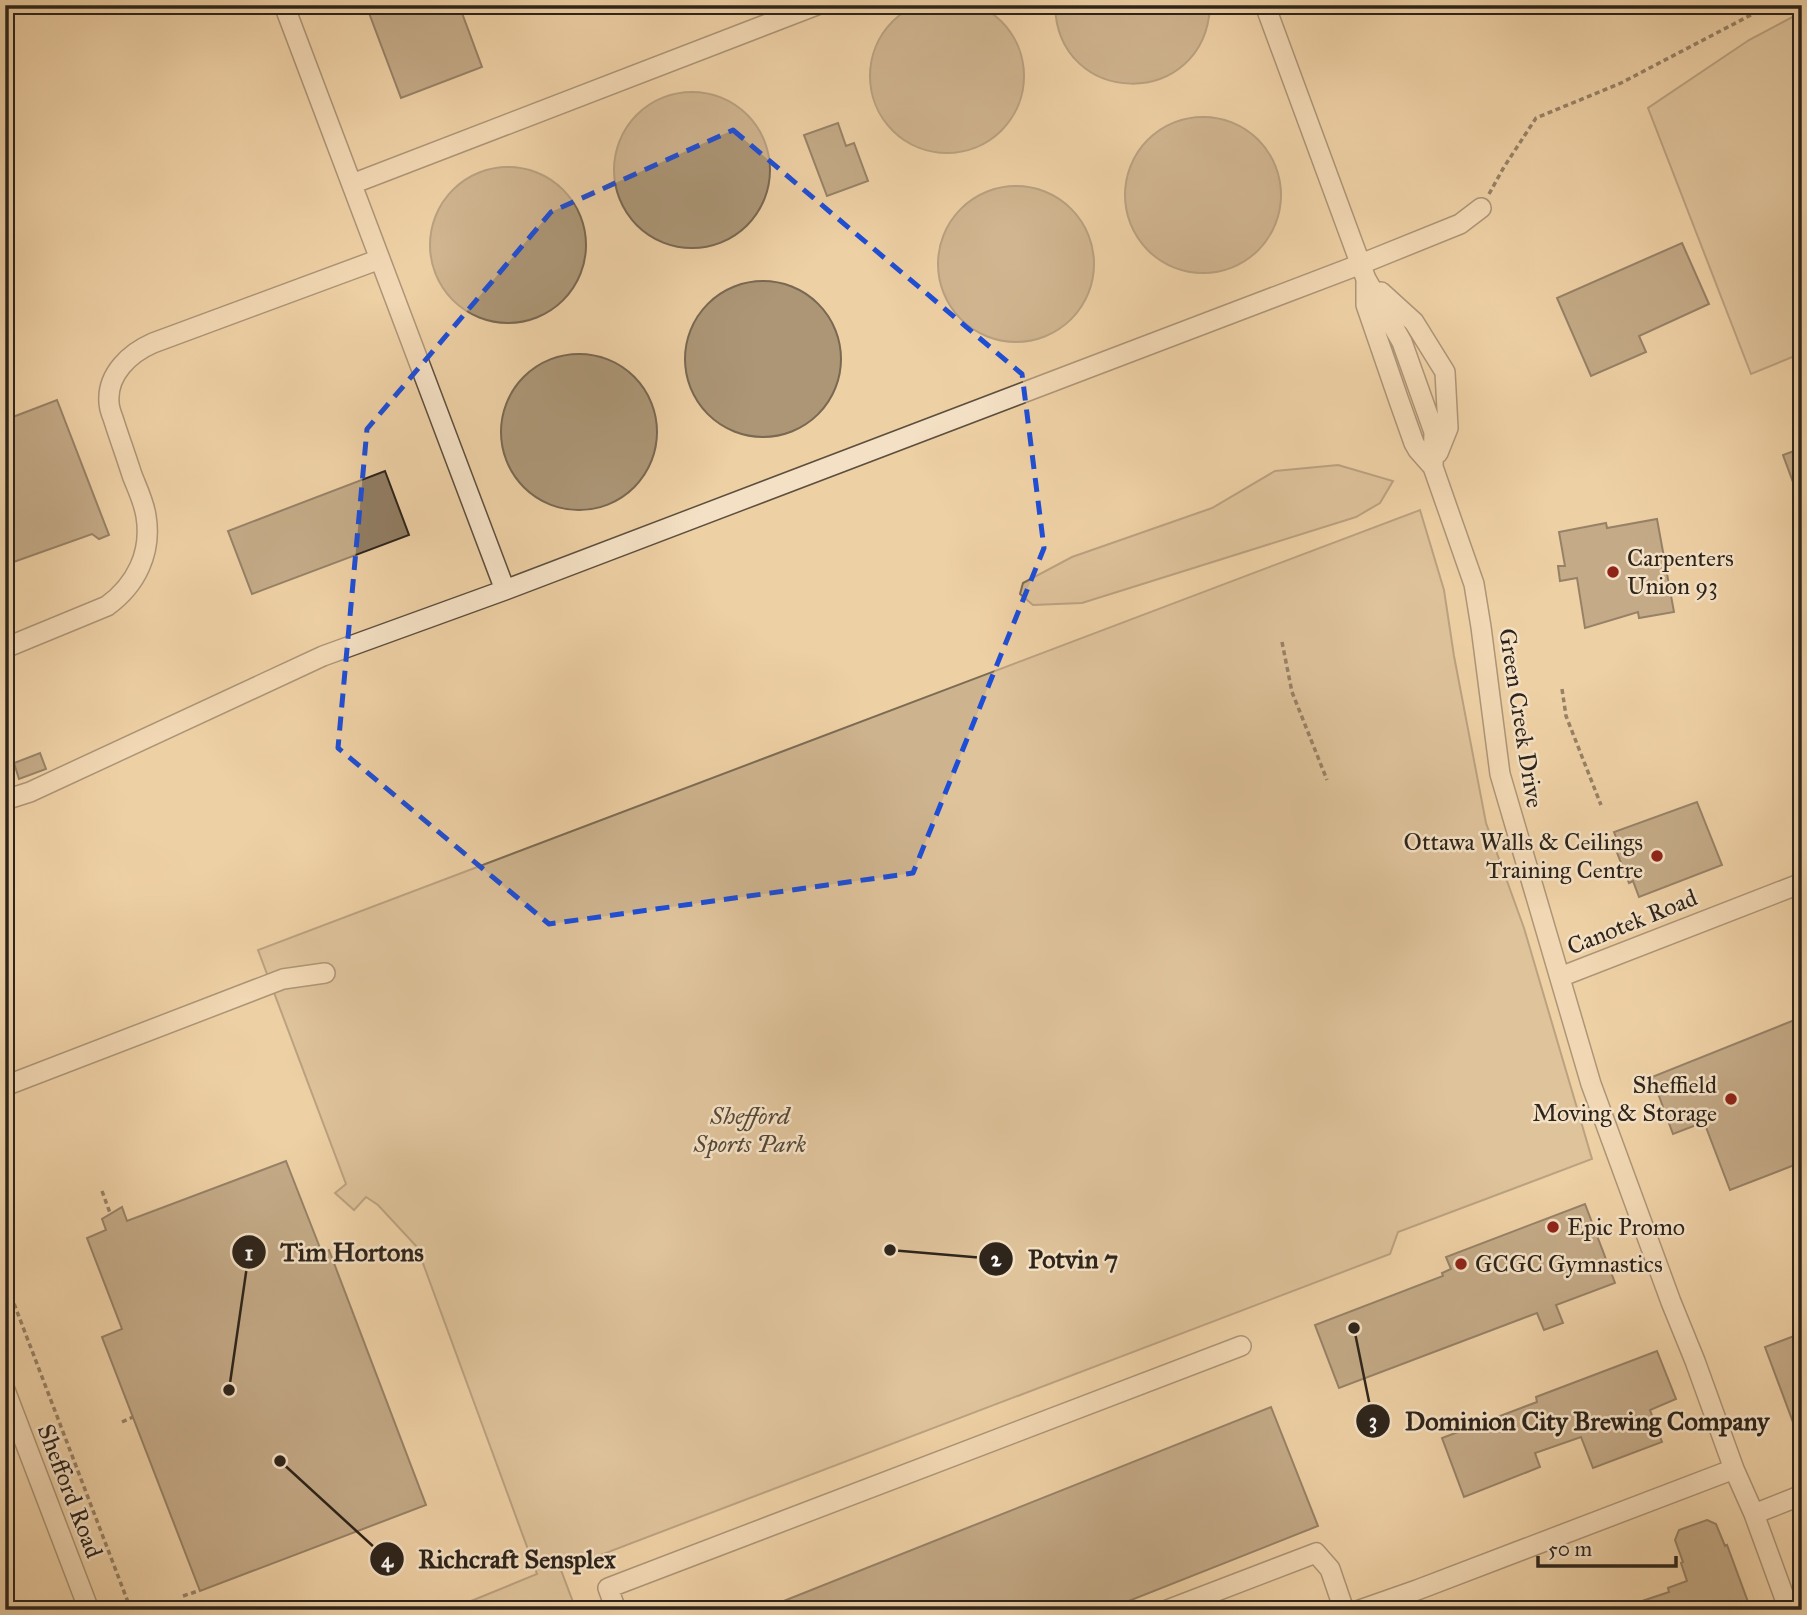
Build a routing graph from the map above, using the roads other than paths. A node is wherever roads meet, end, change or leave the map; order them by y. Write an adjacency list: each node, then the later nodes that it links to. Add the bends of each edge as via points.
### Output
1 (284, 5): 4 (street)
2 (817, 5): 4 (street)
3 (1265, 5): 7 (street)
4 (352, 184): 6 (street)
5 (1481, 208): 7 (street, via 1460,224)
6 (380, 259): 9 (street); 10 (street, via 153,343 128,359 115,373 109,402 146,513 146,548 140,568 128,588 107,606)
7 (1364, 271): 8 (street, via 1402,342 1423,400 1434,432); 8 (street, via 1414,322 1445,372 1448,428); 9 (street)
8 (1433, 467): 14 (street, Green Creek Drive, via 1474,584 1500,774)
9 (505, 590): 11 (street, via 323,656)
10 (5, 648)
11 (5, 800)
12 (1802, 883): 14 (street, Canotek Road)
13 (325, 973): 15 (street, via 283,979)
14 (1560, 977): 18 (street, Canotek Road, via 1591,1084)
15 (5, 1086)
16 (1241, 1346): 22 (street, via 608,1588)
17 (5, 1390): 21 (street, Shefford Road)
18 (1734, 1469): 20 (street, Canotek Road); 25 (street)
19 (1802, 1495): 20 (street)
20 (1754, 1514): 26 (street, Canotek Road)
21 (89, 1610)
22 (616, 1610)
23 (1167, 1610): 24 (street, via 1316,1553 1330,1569)
24 (1344, 1610)
25 (1360, 1610)
26 (1789, 1610)

